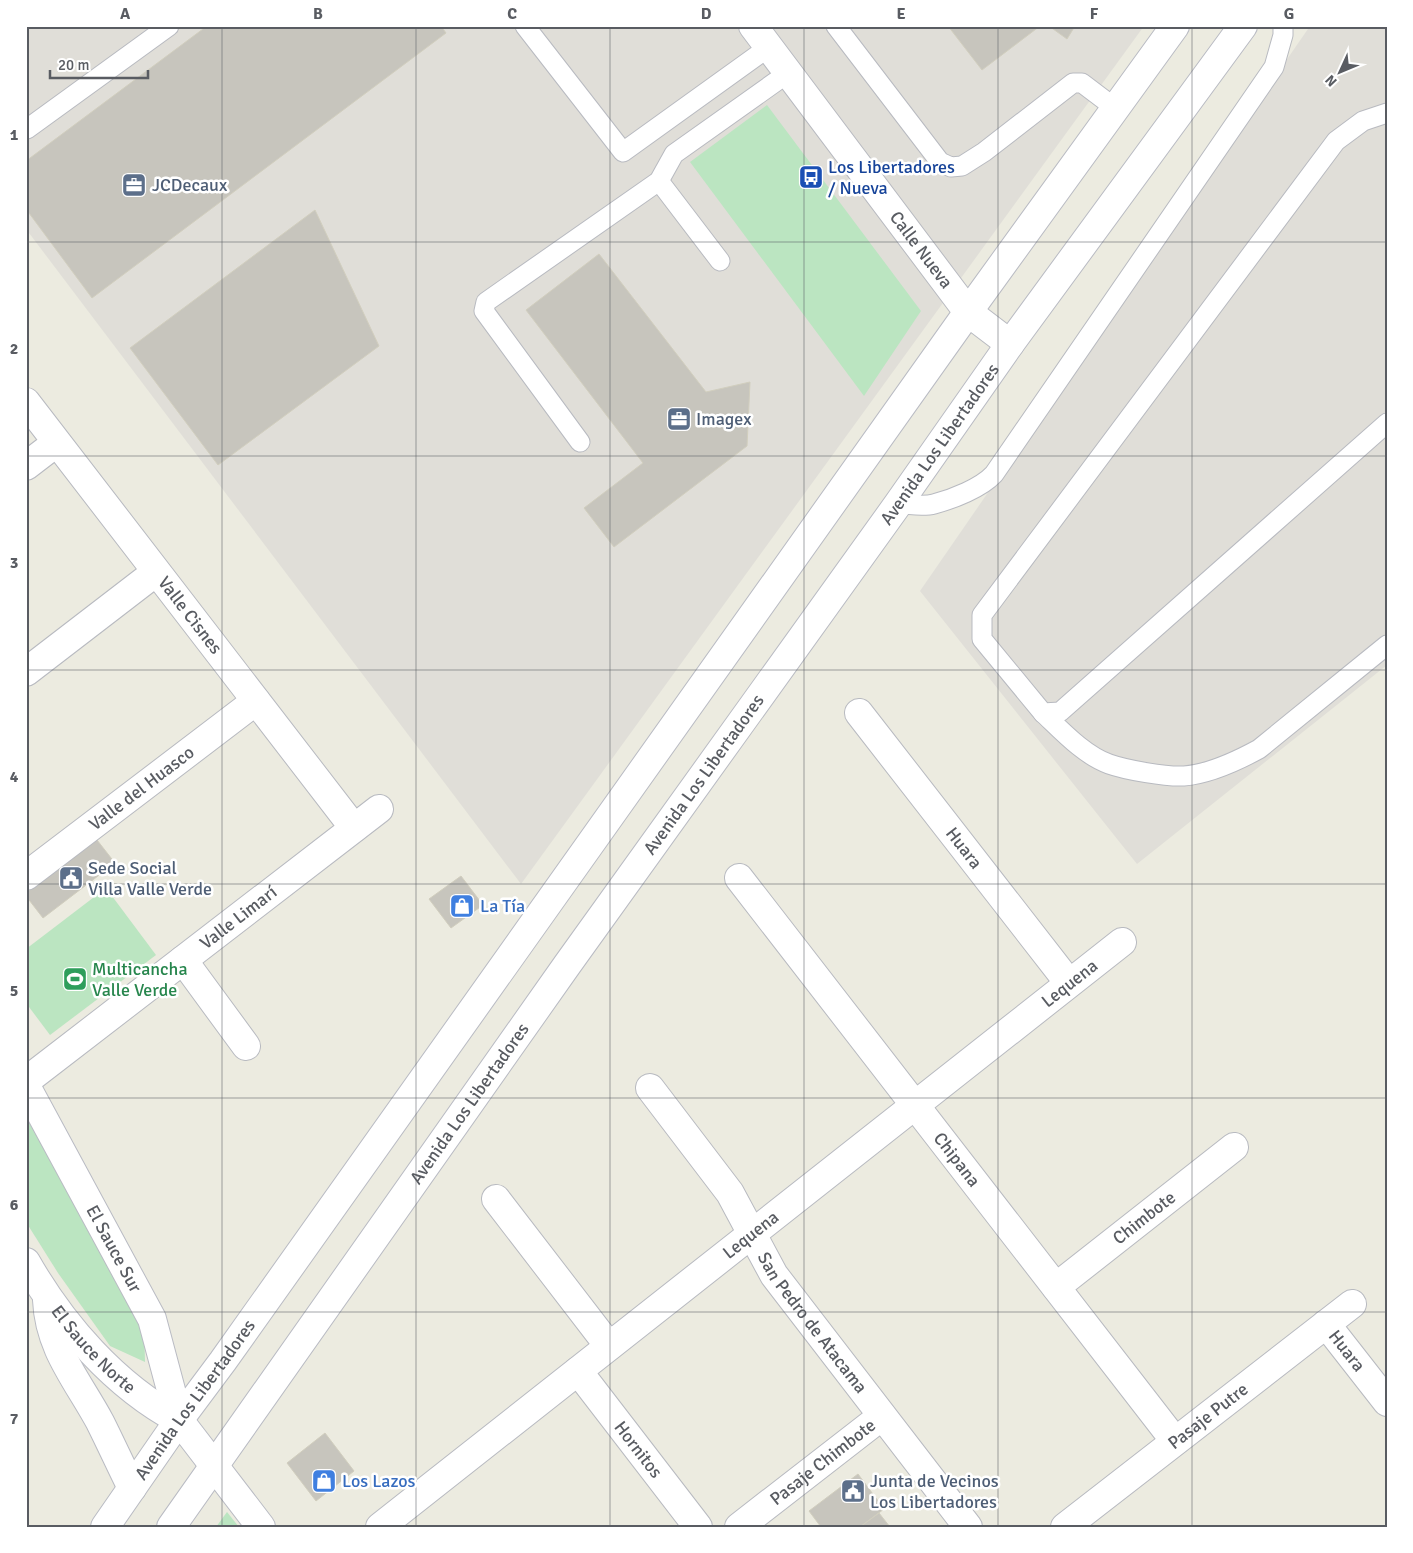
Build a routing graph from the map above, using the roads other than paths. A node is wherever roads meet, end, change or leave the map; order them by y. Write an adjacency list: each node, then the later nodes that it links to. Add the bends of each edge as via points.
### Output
1 (169, 26): 11 (lane)
2 (525, 26): 7 (lane, via 623,152)
3 (836, 26): 9 (lane, via 940,162 951,167 962,166 984,152 1073,82 1082,83)
4 (1175, 26): 9 (street, Avenida Los Libertadores)
5 (1243, 26): 15 (street, Avenida Los Libertadores)
6 (1282, 26): 21 (lane, via 1283,35 1274,67 994,474 980,485 932,504)
7 (761, 36): 8 (street, Calle Nueva)
8 (788, 73): 12 (lane, via 674,154); 14 (street, Calle Nueva)
9 (1116, 108): 14 (street, Avenida Los Libertadores)
10 (1387, 113): 27 (lane, via 1363,121 1336,141 982,615 982,639)
11 (27, 130)
12 (659, 181): 13 (lane); 18 (lane, via 486,302 484,312)
13 (720, 261)
14 (968, 312): 15 (street, Calle Nueva); 51 (street, Avenida Los Libertadores)
15 (1010, 344): 21 (street, Avenida Los Libertadores)
16 (26, 402): 19 (street, Valle Cisnes)
17 (1387, 423): 27 (lane, via 1060,712)
18 (580, 442)
19 (56, 443): 20 (street); 22 (street, Valle Cisnes)
20 (26, 466)
21 (898, 504): 53 (street, Avenida Los Libertadores, via 567,965)
22 (156, 572): 24 (street); 25 (street, Valle Cisnes)
23 (1387, 645): 27 (lane, via 1259,749 1217,768 1184,776 1108,764 1087,751)
24 (26, 672)
25 (256, 701): 29 (street, Valle Cisnes); 30 (street, Valle del Huasco)
26 (859, 713): 34 (street, Huara)
27 (1043, 713)
28 (379, 809): 29 (street, Valle Limarí)
29 (354, 828): 33 (street, Valle Limarí)
30 (26, 876)
31 (739, 878): 39 (street, Chipana)
32 (1122, 942): 34 (street, Lequena)
33 (183, 960): 35 (street); 36 (street, Valle Limarí)
34 (1069, 983): 39 (street, Lequena)
35 (246, 1046)
36 (26, 1081)
37 (26, 1086): 51 (street, El Sauce Sur, via 152,1319)
38 (650, 1088): 42 (street, San Pedro de Atacama, via 730,1193)
39 (915, 1105): 42 (street, Lequena); 44 (street, Chipana)
40 (1234, 1147): 44 (street, Chimbote)
41 (496, 1199): 47 (street)
42 (752, 1233): 47 (street, Lequena); 50 (street, San Pedro de Atacama, via 774,1274)
43 (33, 1278): 51 (street, El Sauce Norte, via 81,1340 147,1401); 54 (street, via 55,1344 100,1422)
44 (1056, 1287): 52 (street, Chipana)
45 (1352, 1304): 46 (street, Pasaje Putre)
46 (1326, 1324): 49 (street, Huara); 52 (street, Pasaje Putre)
47 (609, 1346): 48 (street, Lequena)
48 (578, 1371): 58 (street, Lequena); 59 (street, Hornitos)
49 (1387, 1402)
50 (882, 1416): 60 (street, Pasaje Chimbote); 61 (street, San Pedro de Atacama)
51 (179, 1420): 53 (street); 54 (street, Avenida Los Libertadores)
52 (1175, 1441): 62 (street, Pasaje Putre)
53 (215, 1466): 56 (street, Avenida Los Libertadores); 57 (street)
54 (132, 1488): 55 (street, Avenida Los Libertadores)
55 (105, 1527)
56 (172, 1527)
57 (261, 1527)
58 (380, 1527)
59 (698, 1527)
60 (739, 1527)
61 (968, 1527)
62 (1065, 1527)

